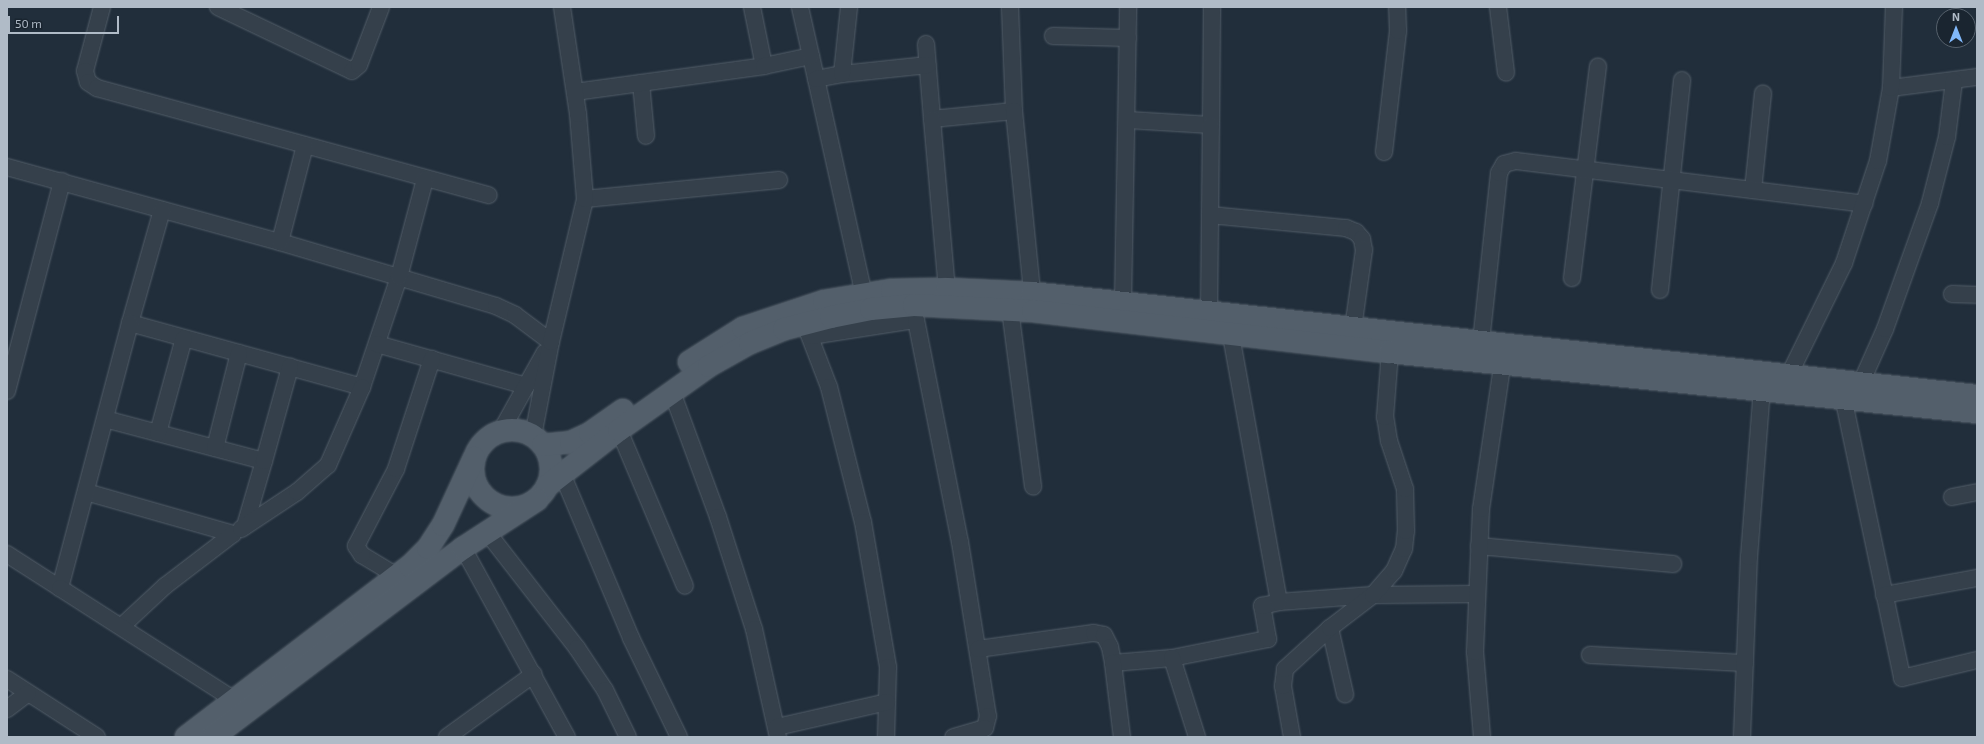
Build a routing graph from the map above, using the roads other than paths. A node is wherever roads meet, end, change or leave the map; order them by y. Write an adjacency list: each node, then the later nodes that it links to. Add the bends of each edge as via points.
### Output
1 (102, 7): 36 (street, via 85,71 88,82 97,88)
2 (218, 7): 3 (street, via 352,71 360,65)
3 (381, 7)
4 (562, 7): 29 (street)
5 (752, 7): 19 (street)
6 (800, 7): 17 (street)
7 (849, 7): 22 (street)
8 (1010, 7): 31 (street)
9 (1128, 7): 15 (street)
10 (1212, 7): 34 (street)
11 (1397, 7): 37 (street, via 1398,31)
12 (1498, 7): 21 (street)
13 (1894, 7): 28 (street)
14 (1053, 36): 15 (street)
15 (1128, 38): 33 (street)
16 (926, 44): 18 (street)
17 (811, 56): 19 (street); 24 (street)
18 (928, 65): 22 (street); 32 (street)
19 (764, 66): 27 (street)
20 (1598, 67): 39 (street)
21 (1506, 73)
22 (842, 74): 24 (street)
23 (1977, 77): 26 (street)
24 (816, 79): 55 (street)
25 (1682, 80): 42 (street)
26 (1954, 81): 28 (street); 76 (street, via 1947,137 1930,203 1885,329)
27 (641, 83): 29 (street); 35 (street)
28 (1891, 88): 47 (street, via 1878,161)
29 (575, 92): 46 (street)
30 (1764, 94): 44 (street)
31 (1014, 111): 32 (street); 58 (street)
32 (932, 118): 53 (street)
33 (1128, 120): 34 (street); 59 (street)
34 (1211, 125): 49 (street)
35 (646, 136)
36 (305, 145): 40 (street); 50 (street)
37 (1384, 152)
38 (7, 167): 43 (street)
39 (1585, 169): 42 (street); 52 (street); 68 (street, via 1516,161 1504,164 1499,173)
40 (425, 179): 45 (street); 51 (street)
41 (779, 180): 46 (street)
42 (1672, 180): 44 (street); 54 (street)
43 (62, 181): 48 (street); 80 (street)
44 (1753, 190): 47 (street)
45 (489, 195)
46 (585, 199): 67 (street)
47 (1864, 204): 75 (street, via 1844,263)
48 (162, 210): 50 (street); 63 (street)
49 (1210, 215): 62 (street); 65 (street, via 1346,228 1356,232 1362,239 1364,250)
50 (280, 242): 51 (street)
51 (399, 277): 67 (street, via 496,306 515,315); 69 (street)
52 (1572, 278)
53 (948, 289): 58 (main road); 60 (main road)
54 (1660, 290)
55 (864, 294): 60 (main road); 64 (main road, via 824,301)
56 (1952, 294): 57 (street)
57 (1977, 295)
58 (1033, 302): 59 (main road); 61 (main road); 62 (main road)
59 (1123, 303): 62 (main road)
60 (914, 305): 61 (main road); 64 (main road, via 871,309); 113 (street)
61 (1010, 309): 93 (street)
62 (1222, 320): 65 (main road); 70 (main road); 110 (street)
63 (130, 323): 66 (street); 84 (street)
64 (803, 324): 81 (main road, via 750,342); 88 (main road, via 742,328 700,354 590,433 571,442); 123 (street, via 830,387 863,522 888,667)
65 (1353, 328): 68 (main road)
66 (184, 338): 71 (street); 87 (street)
67 (551, 342): 77 (street); 88 (street)
68 (1481, 342): 72 (main road)
69 (377, 344): 73 (street); 78 (street)
70 (1390, 352): 72 (main road); 108 (street, via 1386,423 1405,489 1406,530 1404,548 1394,571)
71 (240, 353): 74 (street); 89 (street)
72 (1504, 353): 75 (main road); 79 (main road); 99 (street, via 1481,509)
73 (432, 359): 77 (street); 103 (street, via 396,469 356,546 362,555)
74 (290, 367): 78 (street); 91 (street)
75 (1789, 376): 76 (main road)
76 (1862, 383): 83 (main road)
77 (526, 386): 86 (street)
78 (362, 387): 97 (street, via 328,465 297,492)
79 (1762, 388): 82 (main road); 118 (street, via 1749,557)
80 (7, 391)
81 (672, 392): 85 (main road); 126 (street, via 718,517 754,629)
82 (1843, 397): 83 (main road); 109 (street)
83 (1977, 401)
84 (105, 419): 87 (street); 94 (street)
85 (619, 430): 92 (main road); 105 (street)
86 (501, 431): 88 (main road, via 512,430); 90 (main road, via 484,442)
87 (158, 433): 89 (street)
88 (538, 440): 92 (main road, via 551,465)
89 (215, 448): 91 (street)
90 (474, 458): 92 (main road, via 475,483 490,502 502,507 526,506); 103 (main road, via 443,525 428,548)
91 (264, 461): 97 (street)
92 (549, 487): 98 (main road); 133 (street, via 631,638)
93 (1033, 488)
94 (86, 492): 97 (street); 106 (street)
95 (1977, 492): 96 (street)
96 (1952, 497)
97 (239, 530): 111 (street, via 165,586)
98 (487, 532): 100 (main road); 132 (street, via 558,622 597,678)
99 (1479, 546): 102 (street); 107 (street)
100 (463, 548): 119 (street); 124 (main road)
101 (7, 554): 106 (street)
102 (1673, 564)
103 (397, 576): 124 (main road)
104 (1977, 578): 109 (street)
105 (685, 586)
106 (60, 588): 111 (street)
107 (1477, 594): 108 (street); 139 (street, via 1475,652)
108 (1373, 595): 110 (street); 112 (street)
109 (1884, 595): 116 (street, via 1902,678)
110 (1279, 602): 115 (street, via 1262,606 1268,639)
111 (122, 626): 124 (street)
112 (1330, 628): 122 (street); 138 (street, via 1285,669 1283,686)
113 (978, 649): 117 (street, via 1094,633 1104,635); 135 (street, via 988,723 985,728)
114 (1590, 655): 118 (street)
115 (1172, 658): 117 (street); 137 (street)
116 (1977, 660)
117 (1113, 664): 136 (street)
118 (1745, 664): 140 (street)
119 (534, 674): 130 (street); 131 (street)
120 (7, 679): 121 (street)
121 (28, 692): 125 (street); 127 (street)
122 (1345, 694)
123 (887, 702): 126 (street); 134 (street)
124 (241, 705): 128 (main road); 129 (main road)
125 (7, 709)
126 (778, 734)
127 (97, 737)
128 (186, 737)
129 (214, 737)
130 (447, 737)
131 (567, 737)
132 (628, 737)
133 (679, 737)
134 (886, 737)
135 (952, 737)
136 (1122, 737)
137 (1197, 737)
138 (1292, 737)
139 (1482, 737)
140 (1742, 737)

